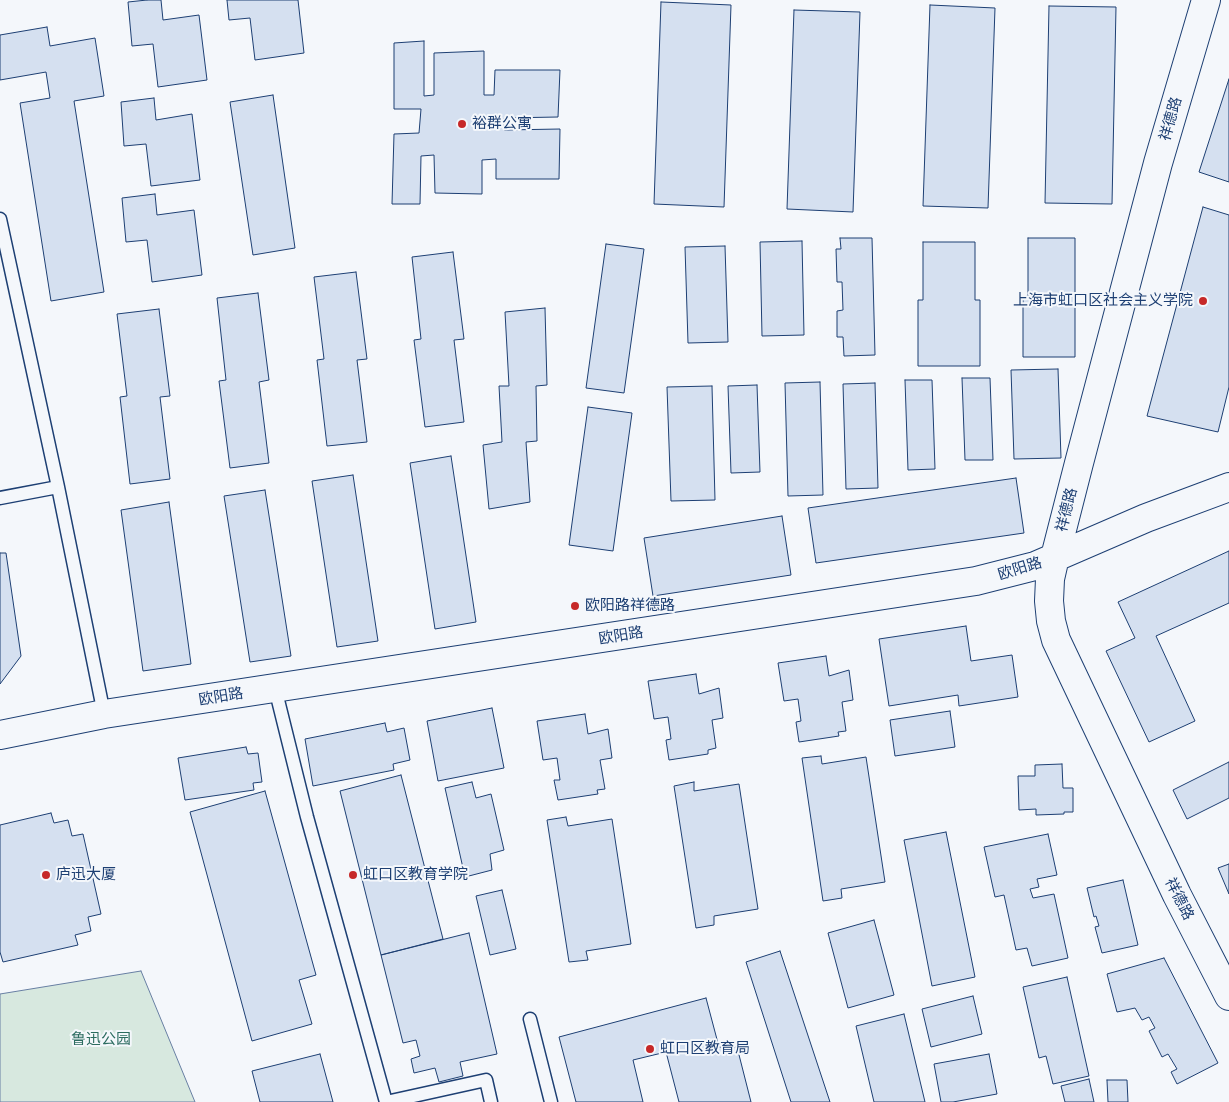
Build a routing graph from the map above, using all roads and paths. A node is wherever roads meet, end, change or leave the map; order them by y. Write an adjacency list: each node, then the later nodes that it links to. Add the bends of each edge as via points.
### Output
1 (1206, 0): 7 (street, 祥德路, via 1158,163)
2 (0, 219): 3 (lane)
3 (2, 235): 4 (lane)
4 (58, 487): 6 (lane); 9 (lane)
5 (1229, 487): 7 (street, 欧阳路)
6 (0, 498)
7 (1055, 557): 8 (street, 欧阳路, via 1016,572 976,581); 11 (street, 祥德路, via 1049,601 1056,640 1176,895)
8 (275, 688): 9 (street, 欧阳路); 13 (lane, via 386,1102 486,1080)
9 (104, 714): 10 (street, 欧阳路)
10 (0, 735)
11 (1229, 996)
12 (530, 1019): 14 (lane)
13 (491, 1102)
14 (551, 1102)

